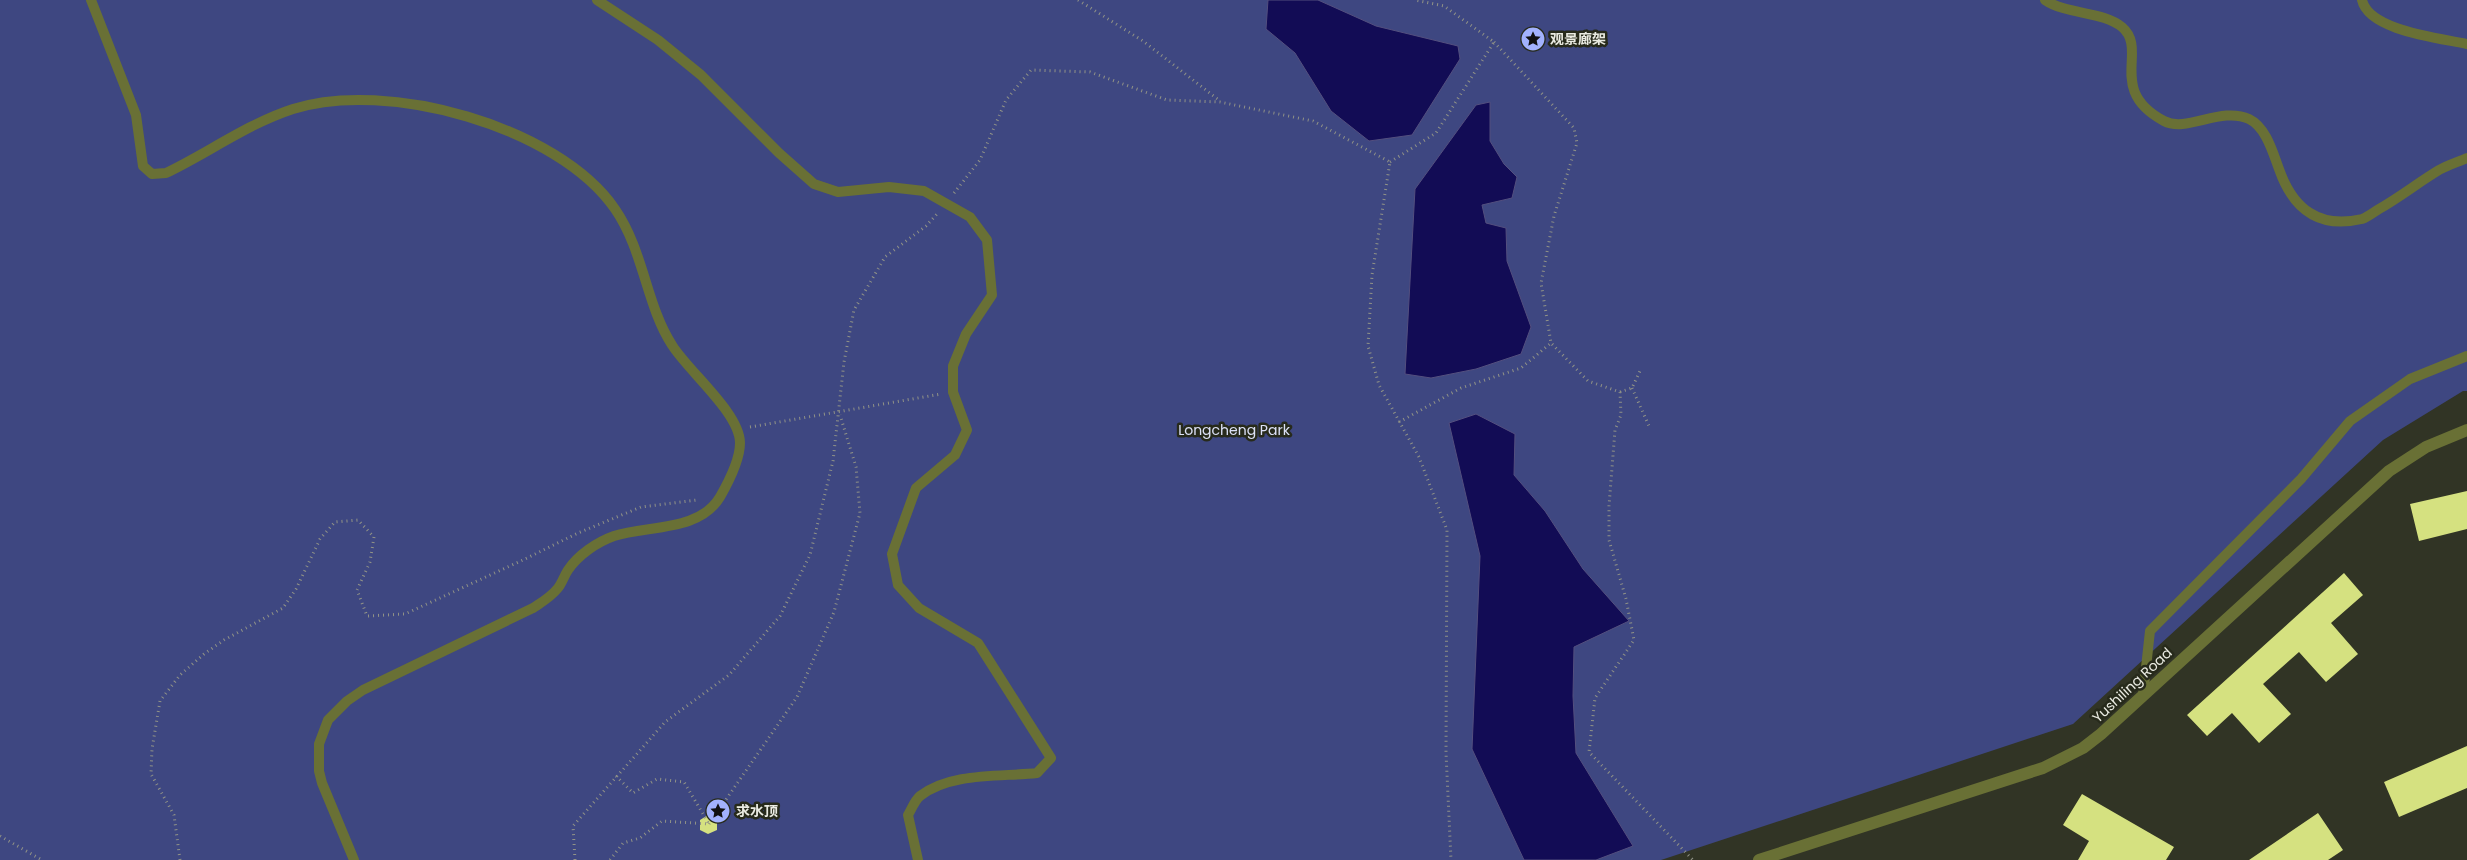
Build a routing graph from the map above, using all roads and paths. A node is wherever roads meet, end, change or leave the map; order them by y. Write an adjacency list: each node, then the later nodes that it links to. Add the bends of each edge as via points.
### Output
1 (91, 0): 22 (lane, via 136,115 143,166 152,174 173,170 264,120 294,109 342,100 389,100 438,108 478,119 557,158 601,192 614,208 635,247 664,334 723,406)
2 (597, 0): 12 (lane, via 658,40 701,75 758,134 814,184 838,192 889,188 924,191)
3 (1078, 0): 9 (path, via 1142,41)
4 (1414, 0): 7 (path, via 1444,6)
5 (2044, 0): 10 (lane, via 2124,28 2132,47 2134,94 2145,107 2166,122 2182,124 2221,114 2249,119 2269,139 2285,188 2304,211 2328,222 2364,218 2440,170)
6 (2362, 0): 8 (lane, via 2378,20 2393,27)
7 (1494, 42): 11 (path, via 1436,133); 13 (path, via 1574,128 1576,136 1577,143 1554,216 1541,283)
8 (2467, 44)
9 (1220, 102): 11 (path, via 1313,122); 12 (path, via 1167,100 1090,72 1031,70 1006,100 980,160)
10 (2467, 158)
11 (1390, 162): 20 (path, via 1372,275 1368,346 1379,385)
12 (946, 203): 17 (lane, via 970,217 987,240 992,295 966,334 953,366); 19 (path, via 926,226 885,257 854,310)
13 (1551, 343): 18 (path, via 1588,381); 20 (path, via 1521,368 1461,388)
14 (2467, 356): 25 (lane, via 2410,379 2350,421 2301,479 2150,631)
15 (1640, 371): 16 (path)
16 (1632, 388): 18 (path); 21 (path)
17 (953, 392): 19 (path); 34 (lane, via 967,430 955,455 916,488 892,554 898,585 919,608 978,642 1051,758 1037,773 973,776 919,796 908,816)
18 (1620, 392): 36 (path, via 1621,415 1615,430 1609,540 1634,640 1596,698 1589,752)
19 (839, 412): 22 (path); 26 (path, via 833,461 810,555 780,616 729,675 665,722); 27 (path, via 856,467 860,514 834,612 797,697)
20 (1399, 422): 35 (path, via 1419,457 1447,530 1446,753)
21 (1649, 426)
22 (738, 430): 24 (lane, via 739,454)
23 (2467, 430): 25 (street, Yushiling Road, via 2426,447 2389,471)
24 (720, 498): 30 (path, via 641,507 578,532 405,614 367,616 358,590 370,562 374,537 358,520 335,522 320,539 283,608 204,654 180,675 160,701 151,774 174,815); 31 (lane, via 694,520 598,543 576,560 557,590 533,608 363,690 337,710 323,732 318,757 322,783)
25 (2143, 696): 37 (street, Yushiling Road, via 2083,748 2057,762)
26 (616, 776): 27 (path, via 633,793 657,779 684,782); 32 (path, via 573,826)
27 (709, 824): 33 (path, via 662,821 640,838 623,843)
28 (0, 836): 29 (path)
29 (42, 860)
30 (180, 860)
31 (354, 860)
32 (574, 860)
33 (610, 860)
34 (918, 860)
35 (1452, 860)
36 (1694, 860)
37 (1759, 860)

